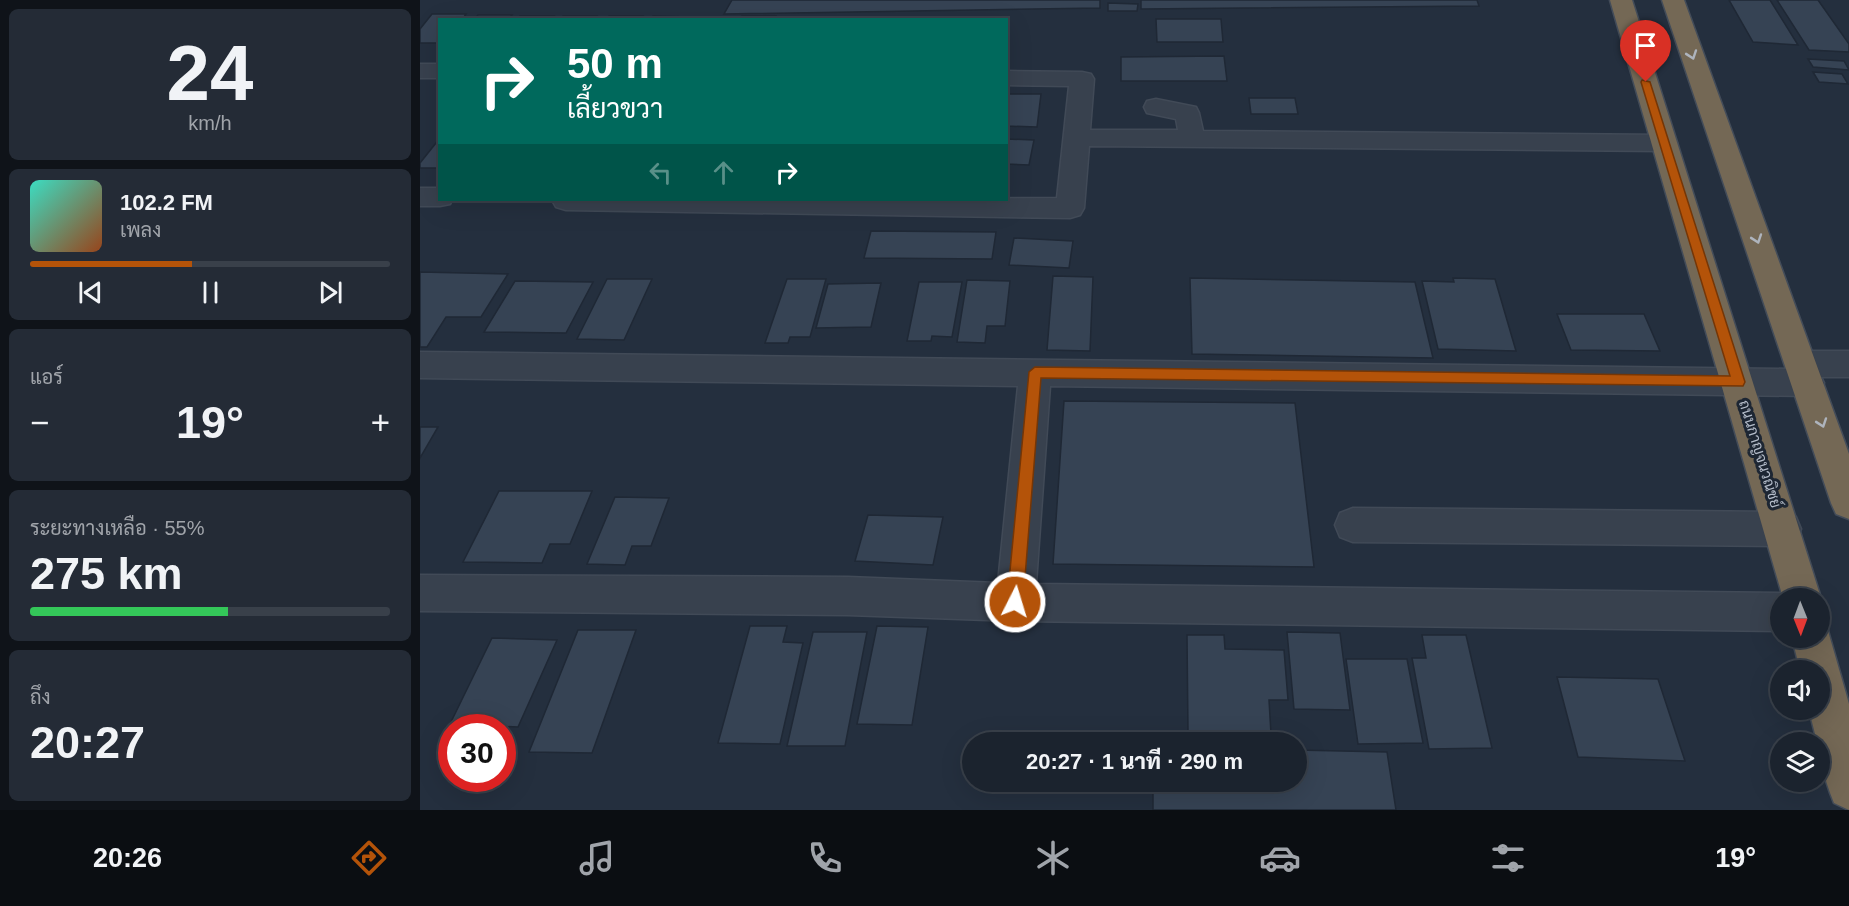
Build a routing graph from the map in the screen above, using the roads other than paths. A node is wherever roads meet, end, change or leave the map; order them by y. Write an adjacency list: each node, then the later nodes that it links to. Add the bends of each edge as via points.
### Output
1 (1621, 0): 9 (highway, ถนนกาญจนวณิชย์)
2 (1673, 0): 16 (highway, one-way to 16)
3 (420, 70): 4 (street)
4 (438, 71)
5 (1008, 78): 7 (street, via 1082,79)
6 (1156, 107): 8 (street, via 1187,112)
7 (1078, 138): 8 (street); 12 (street, via 1070,208)
8 (1192, 139): 9 (street)
9 (1664, 143): 17 (highway, ถนนกาญจนวณิชย์)
10 (420, 197): 11 (street)
11 (438, 197)
12 (629, 201)
13 (1849, 364): 16 (street)
14 (420, 365): 15 (street)
15 (1035, 372): 17 (street); 23 (street)
16 (1805, 374): 17 (street); 18 (highway, one-way to 18)
17 (1738, 382): 20 (highway, ถนนกาญจนวณิชย์)
18 (1849, 503)
19 (1353, 525): 20 (street)
20 (1783, 529): 21 (highway, ถนนกาญจนวณิชย์)
21 (1799, 588)
22 (420, 593): 23 (street, via 848,596)
23 (1015, 602): 24 (street)
24 (1770, 612)
25 (1814, 648): 26 (highway)
26 (1849, 788)

